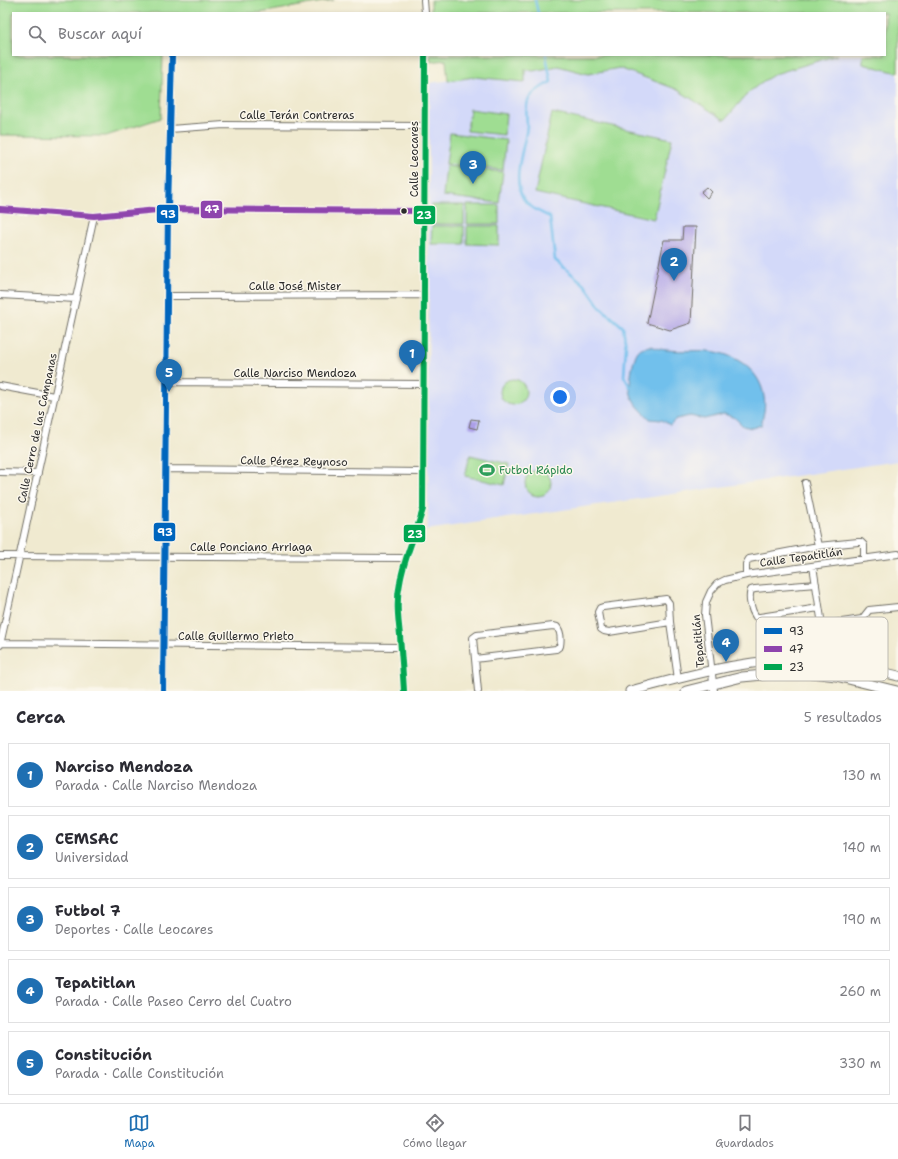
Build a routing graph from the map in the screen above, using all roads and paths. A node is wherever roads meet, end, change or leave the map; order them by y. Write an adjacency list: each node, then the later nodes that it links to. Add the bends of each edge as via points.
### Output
1 (424, 0): 2 (street)
2 (425, 12)
3 (172, 56): 6 (street)
4 (424, 56): 5 (street, Calle Leocares)
5 (424, 126): 6 (street, Calle Terán Contreras, via 224,125); 9 (street, Calle Leocares)
6 (170, 129): 8 (street)
7 (0, 209): 10 (street)
8 (168, 210): 9 (street); 10 (street); 13 (street)
9 (424, 211): 12 (street, Calle Leocares)
10 (94, 216): 14 (street, Calle Cerro de las Campanas)
11 (0, 295): 14 (street)
12 (424, 295): 13 (street, Calle José Mister); 16 (street, Calle Leocares)
13 (167, 296): 15 (street)
14 (76, 299): 18 (street, Calle Cerro de las Campanas)
15 (166, 382): 16 (street, Calle Narciso Mendoza); 19 (street)
16 (423, 384): 21 (street, Calle Leocares)
17 (0, 386): 18 (street)
18 (54, 396): 22 (street, Calle Cerro de las Campanas)
19 (166, 469): 21 (street, Calle Pérez Reynoso); 28 (street)
20 (0, 472): 22 (street)
21 (423, 472): 29 (street, Calle Leocares, via 423,509)
22 (38, 473): 27 (street, Calle Cerro de las Campanas)
23 (805, 483): 24 (street)
24 (818, 546): 30 (street, via 861,542 864,545); 32 (street, via 749,559 746,564)
25 (898, 554): 30 (street, Calle Tepatitlán)
26 (0, 556): 27 (street, Calle Ponciano Arriaga)
27 (19, 556): 28 (street, Calle Ponciano Arriaga); 40 (street, Calle Cerro de las Campanas)
28 (165, 557): 29 (street, Calle Ponciano Arriaga); 41 (street)
29 (406, 558): 42 (street, Calle Leocares, via 398,597)
30 (864, 558): 31 (street, Calle Tepatitlán)
31 (813, 566): 32 (street, Calle Tepatitlán); 33 (street)
32 (746, 575): 34 (street, Calle Tepatitlán, via 725,580)
33 (816, 584): 36 (street); 36 (street, via 751,590 749,595 756,617)
34 (711, 591): 45 (street, Tepatitlán, via 704,615)
35 (898, 606): 38 (street, via 869,610)
36 (819, 608): 37 (street)
37 (821, 617)
38 (864, 617)
39 (670, 622): 39 (street, via 669,603 666,599 603,607 598,612 601,629 608,632); 49 (street)
40 (0, 644): 41 (street, Calle Guillermo Prieto)
41 (164, 645): 42 (street, Calle Guillermo Prieto); 52 (street)
42 (400, 647): 53 (street, Calle Leocares)
43 (475, 659): 43 (street, via 473,638 477,635 553,626 559,630 561,643 556,648); 54 (street)
44 (756, 662): 45 (street)
45 (711, 671): 49 (street); 51 (street, Tepatitlán)
46 (888, 674): 48 (street)
47 (756, 676): 51 (street, via 742,677)
48 (898, 676)
49 (678, 679): 55 (street)
50 (856, 681): 57 (street)
51 (713, 688): 56 (street)
52 (164, 691)
53 (404, 691)
54 (478, 691)
55 (630, 691)
56 (686, 691)
57 (897, 691)

